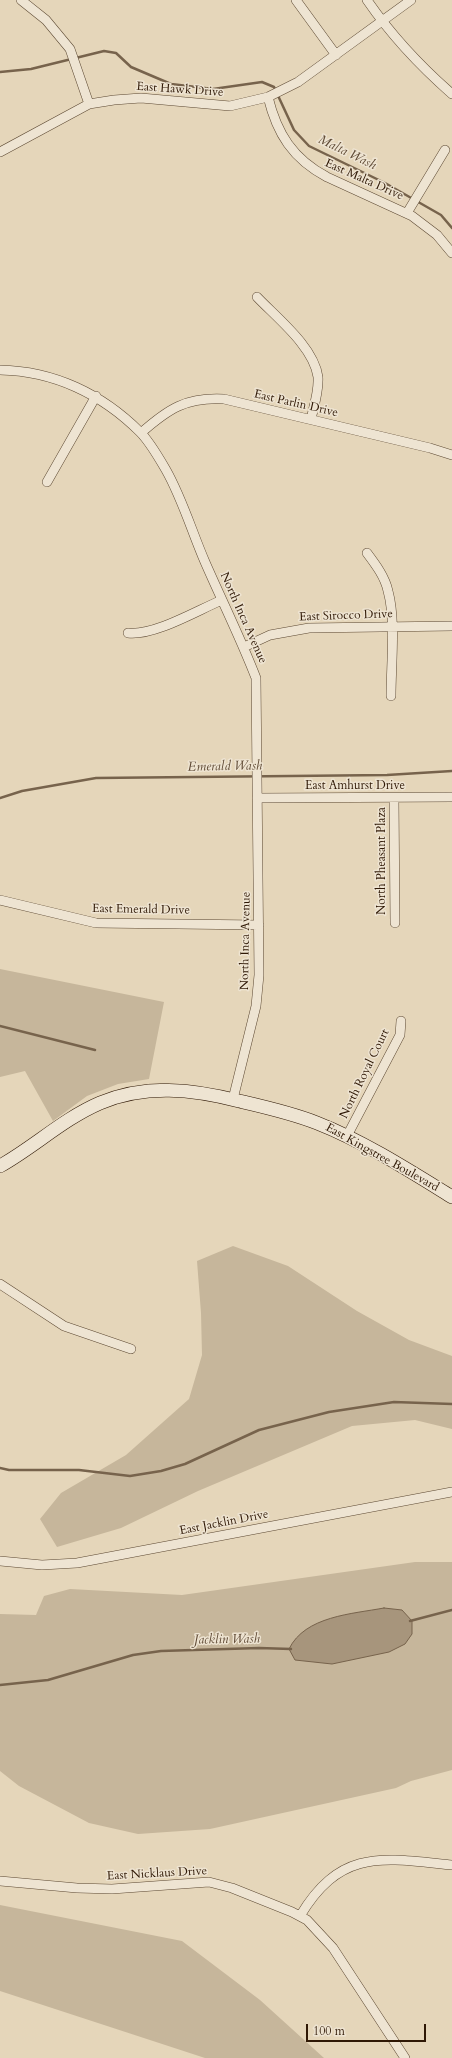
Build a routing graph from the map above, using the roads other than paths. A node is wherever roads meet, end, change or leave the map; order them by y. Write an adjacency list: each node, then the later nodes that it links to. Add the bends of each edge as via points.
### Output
1 (21, 0): 9 (street, via 46,20 70,49)
2 (296, 0): 6 (street)
3 (367, 0): 5 (street)
4 (411, 0): 5 (street, East Hawk Drive)
5 (382, 21): 6 (street, East Hawk Drive); 7 (street, via 429,73)
6 (336, 55): 8 (street, East Hawk Drive, via 298,82)
7 (452, 94)
8 (268, 97): 9 (street, East Hawk Drive, via 230,106 141,98); 12 (street, East Malta Drive, via 273,119 282,137 315,171)
9 (89, 104): 11 (street, East Hawk Drive)
10 (444, 150): 12 (street)
11 (0, 152)
12 (407, 213): 13 (street, East Malta Drive, via 425,224)
13 (452, 253)
14 (257, 297): 17 (street, via 304,346 314,361 318,385)
15 (0, 370): 16 (street, North Inca Avenue, via 32,373 63,381)
16 (96, 396): 18 (street, North Inca Avenue); 20 (street)
17 (311, 419): 18 (street, East Parlin Drive, via 224,399 209,398 191,401 163,413); 19 (street, East Parlin Drive)
18 (141, 433): 22 (street, North Inca Avenue, via 166,471)
19 (452, 455)
20 (47, 482)
21 (367, 553): 24 (street, via 378,568 388,590)
22 (222, 600): 25 (street, via 157,629 145,633); 26 (street, North Inca Avenue)
23 (452, 626): 24 (street, East Sirocco Drive)
24 (391, 627): 26 (street, East Sirocco Drive, via 298,630 270,635); 27 (street)
25 (128, 633)
26 (244, 647): 29 (street, North Inca Avenue, via 256,678)
27 (391, 696)
28 (452, 797): 30 (street, East Amhurst Drive)
29 (257, 798): 30 (street, East Amhurst Drive); 33 (street, North Inca Avenue)
30 (394, 798): 32 (street, North Pheasant Plaza)
31 (0, 900): 33 (street, East Emerald Drive, via 96,923)
32 (395, 923)
33 (259, 924): 35 (street, North Inca Avenue, via 256,1006)
34 (401, 1021): 36 (street, North Royal Court, via 400,1034)
35 (233, 1099): 36 (street, East Kingstree Boulevard, via 302,1117); 37 (street, East Kingstree Boulevard, via 177,1089 153,1090 123,1096 99,1103 75,1116)
36 (347, 1136): 38 (street, East Kingstree Boulevard)
37 (0, 1166)
38 (452, 1197)
39 (0, 1284): 40 (street, via 64,1326)
40 (131, 1349)
41 (452, 1492): 42 (street, East Jacklin Drive, via 77,1563 42,1565)
42 (0, 1561)
43 (452, 1865): 45 (street, via 382,1859 358,1863 326,1882 315,1893)
44 (0, 1881): 45 (street, East Nicklaus Drive, via 112,1889 208,1882 232,1888)
45 (300, 1916): 46 (street, East Nicklaus Drive, via 307,1920 333,1948)
46 (405, 2058)

